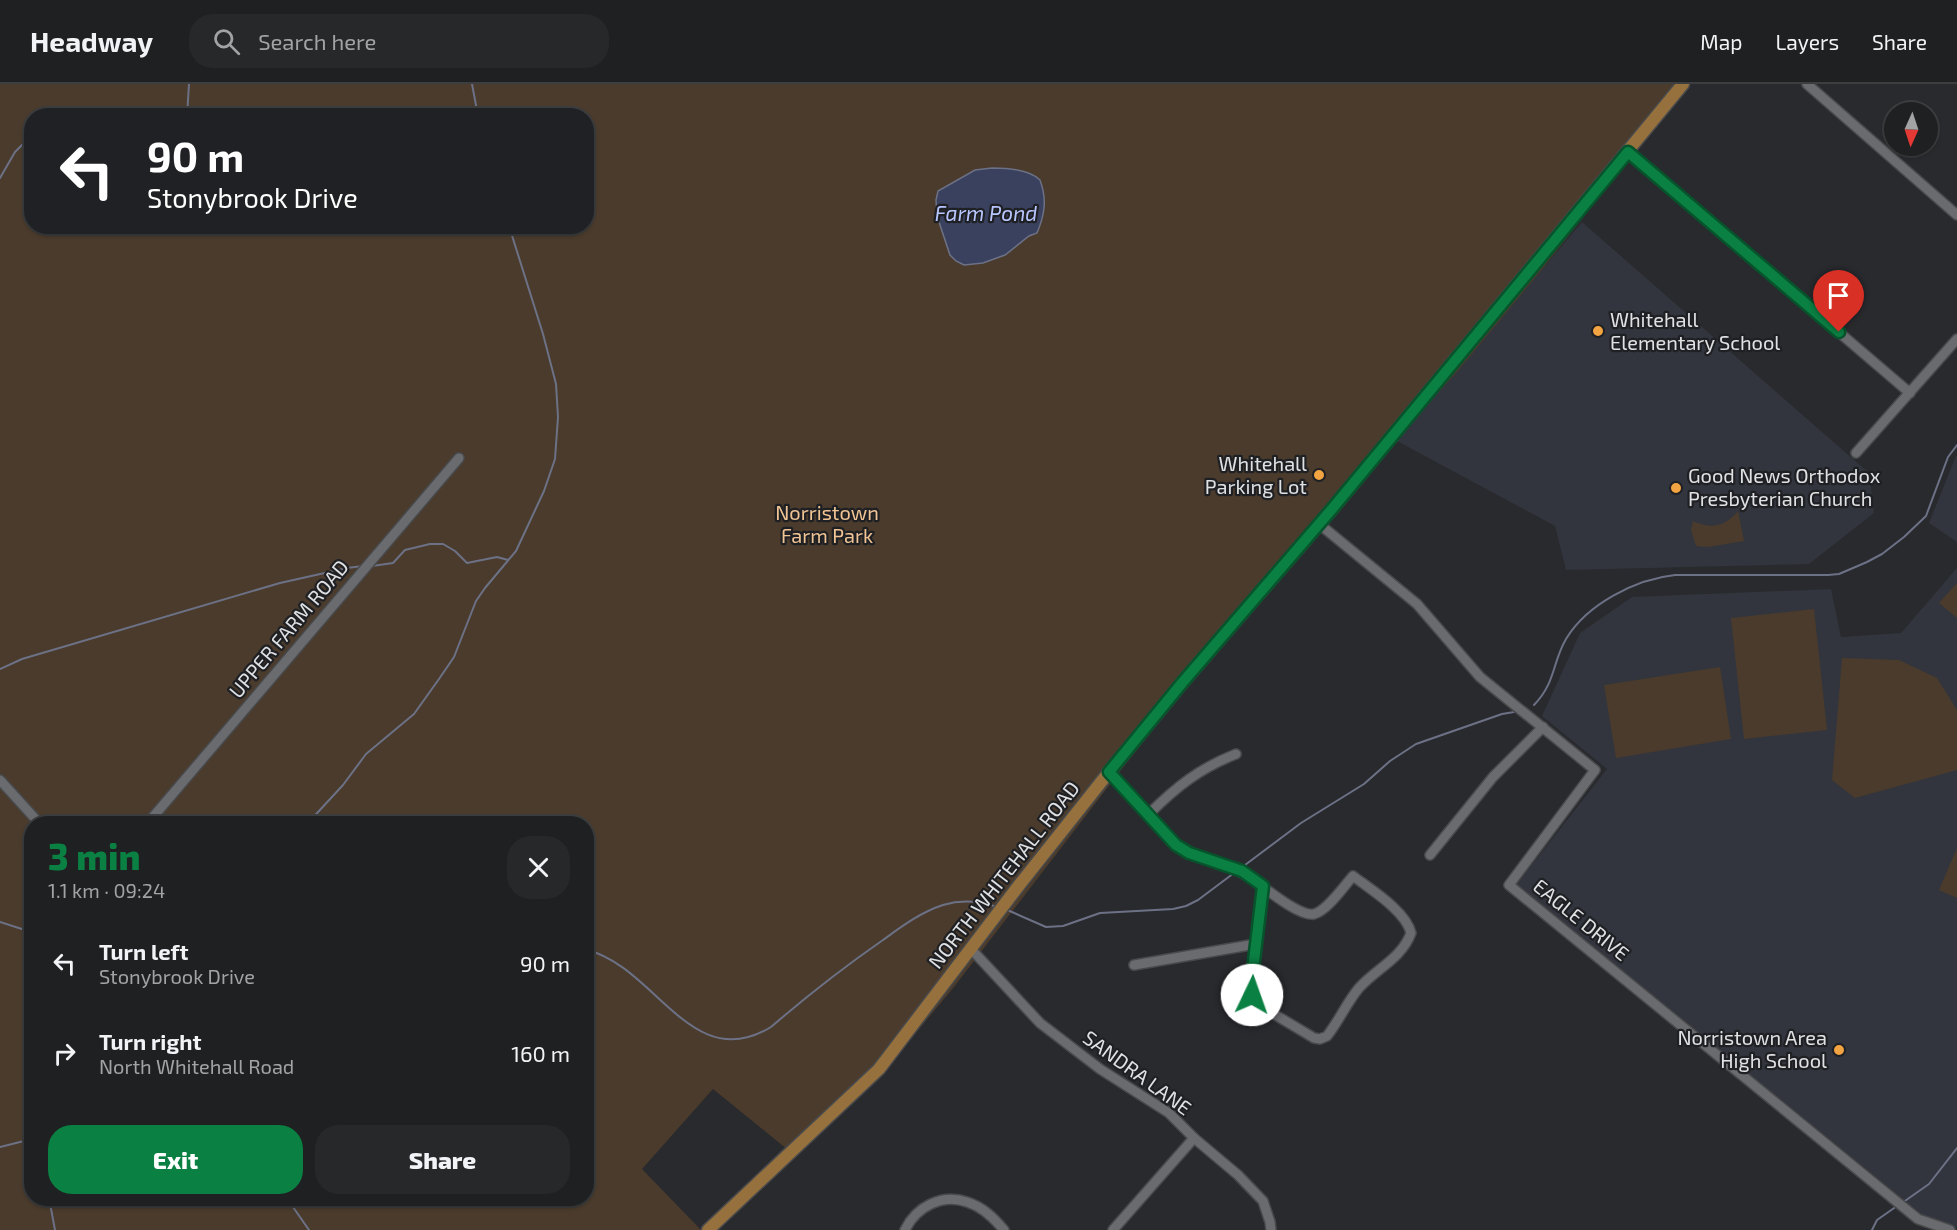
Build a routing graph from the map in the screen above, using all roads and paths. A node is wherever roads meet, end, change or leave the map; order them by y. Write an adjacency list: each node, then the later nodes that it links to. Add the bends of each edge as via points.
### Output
1 (1683, 84): 3 (main road, NORTH WHITEHALL ROAD)
2 (1807, 84): 4 (street)
3 (1628, 152): 6 (street); 9 (main road, NORTH WHITEHALL ROAD)
4 (1957, 214)
5 (1957, 339): 6 (street)
6 (1910, 393): 7 (street)
7 (1856, 453)
8 (459, 458): 16 (street, UPPER FARM ROAD)
9 (1318, 523): 10 (street, EAGLE DRIVE, via 1407,594 1480,677); 12 (main road, NORTH WHITEHALL ROAD)
10 (1543, 727): 17 (street, via 1493,777); 28 (street, EAGLE DRIVE, via 1594,770 1509,885 1918,1219)
11 (1236, 754): 14 (street, via 1211,764 1174,789)
12 (1109, 772): 14 (street); 20 (main road, NORTH WHITEHALL ROAD)
13 (0, 780): 15 (street)
14 (1149, 814): 18 (street, via 1176,845 1242,871)
15 (33, 816)
16 (154, 816)
17 (1430, 855)
18 (1263, 886): 19 (street); 19 (street, via 1293,907 1315,914 1353,876 1398,912 1411,933 1393,959 1359,988 1327,1036 1320,1039 1256,1003 1251,986)
19 (1256, 945): 21 (street)
20 (972, 950): 22 (street, SANDRA LANE, via 1040,1023 1100,1069 1169,1113); 23 (main road, NORTH WHITEHALL ROAD, via 879,1069)
21 (1134, 965)
22 (1194, 1138): 26 (street); 27 (street, SANDRA LANE, via 1257,1193 1267,1210)
23 (708, 1230)
24 (905, 1230): 25 (street, via 920,1209 934,1202 960,1200 989,1214)
25 (1004, 1230)
26 (1113, 1230)
27 (1270, 1230)
28 (1950, 1230)

